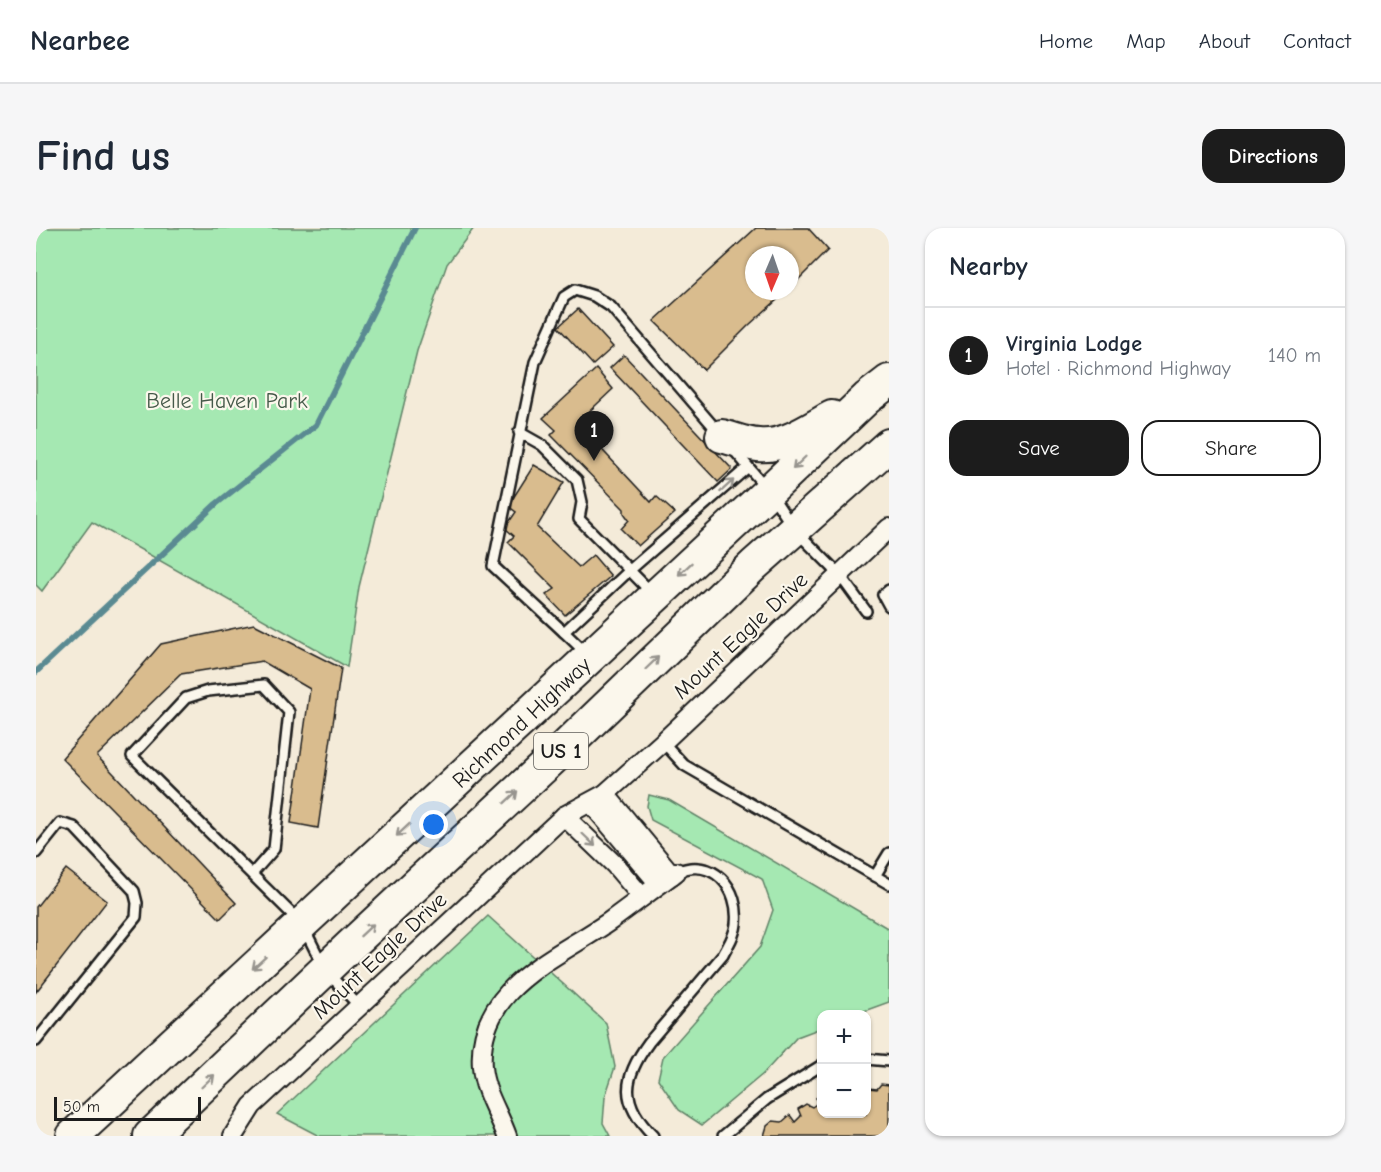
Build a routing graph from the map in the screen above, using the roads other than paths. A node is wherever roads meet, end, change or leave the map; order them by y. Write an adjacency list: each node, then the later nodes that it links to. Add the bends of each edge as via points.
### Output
1 (878, 389): 3 (highway, via 782,443 760,446); 6 (highway, Richmond Highway / US 1, one-way to 6)
2 (519, 432): 3 (lane, via 535,362 564,297 575,290 611,307); 9 (lane, via 542,445 577,480 582,502 579,519); 15 (lane, via 493,566)
3 (722, 436): 5 (lane)
4 (889, 445): 7 (highway, US 1)
5 (748, 467): 6 (lane); 9 (lane, one-way to 5)
6 (769, 491): 7 (lane); 12 (highway, Richmond Highway / US 1, one-way to 12)
7 (794, 529): 10 (lane); 28 (highway, US 1, one-way to 7)
8 (887, 535): 10 (street, Mount Eagle Drive)
9 (630, 570): 12 (lane); 15 (lane)
10 (839, 574): 14 (lane); 17 (street, Mount Eagle Drive)
11 (886, 592): 13 (lane)
12 (656, 597): 16 (highway, Richmond Highway / US 1)
13 (889, 606)
14 (866, 611)
15 (564, 632): 16 (lane)
16 (590, 657): 27 (highway, Richmond Highway / US 1, one-way to 27)
17 (663, 742): 18 (street, Mount Eagle Drive); 23 (lane, via 684,765)
18 (598, 799): 19 (street, Mount Eagle Drive); 24 (street)
19 (564, 816): 26 (street, one-way to 26); 29 (street, Mount Eagle Drive)
20 (36, 853): 30 (lane, via 60,824 74,827 134,891 137,903 136,917)
21 (889, 854): 23 (lane)
22 (252, 874): 22 (lane, via 132,756 186,698 208,691 264,685 289,712 274,849); 27 (lane)
23 (876, 876): 25 (lane)
24 (669, 877): 26 (street); 38 (lane, via 688,867 714,871 731,893 736,927 723,955 649,1042 630,1073 628,1087 634,1113)
25 (889, 884)
26 (642, 897): 37 (street, via 517,982 488,1023 482,1069)
27 (302, 924): 28 (lane); 34 (highway, Richmond Highway / US 1, one-way to 34)
28 (325, 970): 29 (lane); 35 (highway, US 1, one-way to 28)
29 (359, 1006): 36 (street, Mount Eagle Drive, via 252,1106)
30 (36, 1041)
31 (871, 1059): 32 (lane)
32 (889, 1061)
33 (817, 1068): 39 (lane, via 767,1099)
34 (73, 1136)
35 (150, 1136)
36 (233, 1136)
37 (507, 1136)
38 (653, 1136)
39 (723, 1136)

